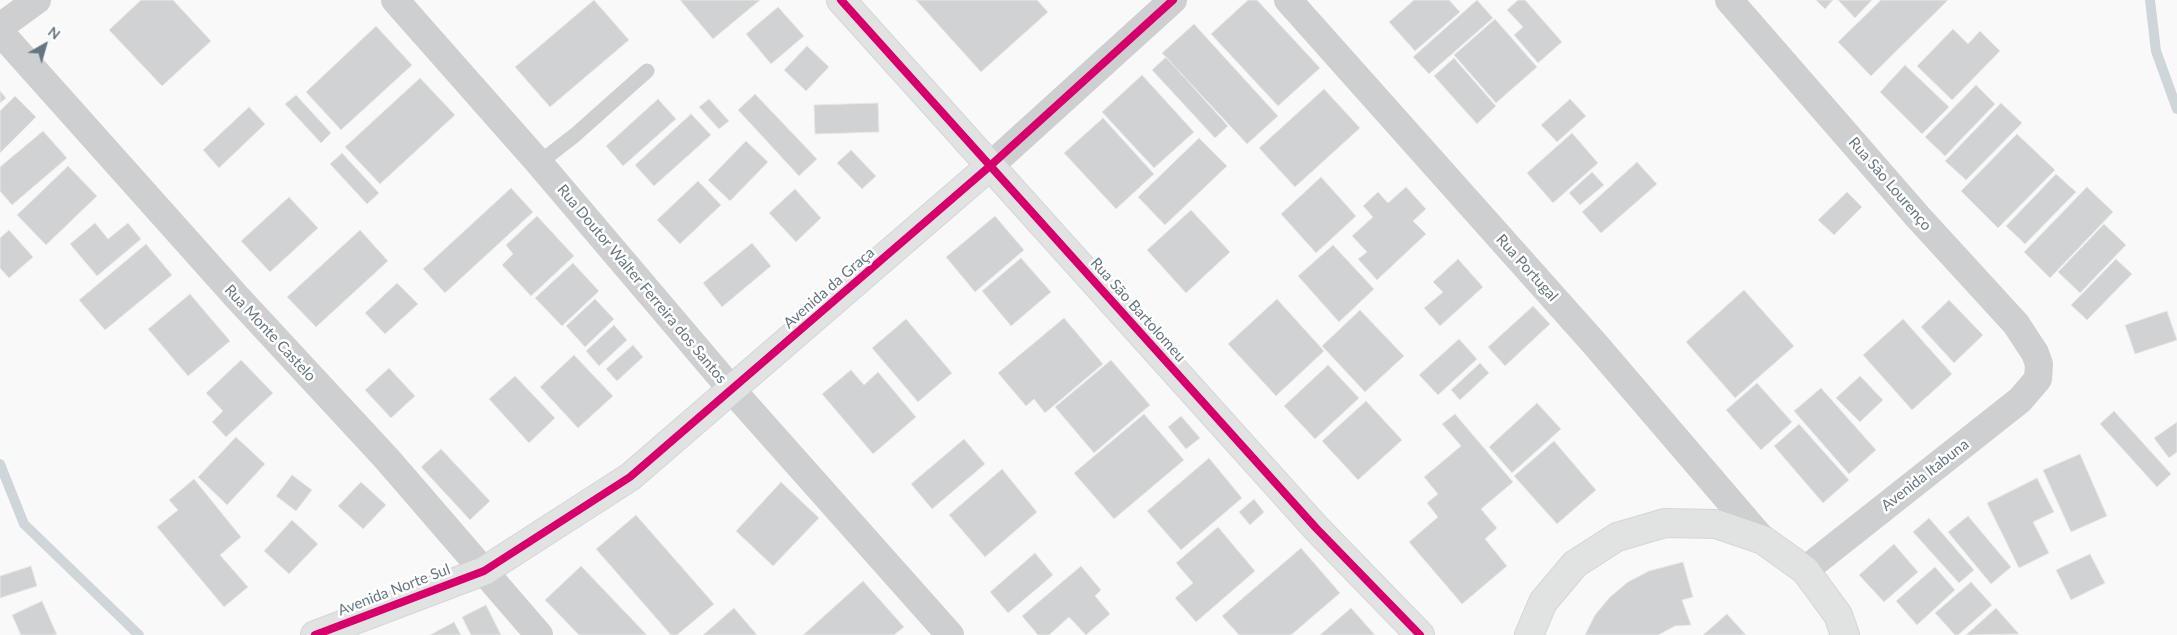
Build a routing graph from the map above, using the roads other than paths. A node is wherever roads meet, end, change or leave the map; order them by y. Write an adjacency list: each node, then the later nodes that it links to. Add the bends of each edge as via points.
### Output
1 (37, 0): 7 (street)
2 (395, 0): 10 (street, Rua Doutor Walter Ferreira dos Santos)
3 (841, 0): 11 (street, Rua São Bartolomeu)
4 (1172, 0): 11 (street, Avenida da Graça)
5 (1288, 0): 14 (street, Rua Portugal, via 1594,343)
6 (1729, 0): 12 (street, Rua São Lourenço, via 2016,324 2035,353)
7 (0, 27)
8 (0, 32): 16 (street, Rua Monte Castelo, via 387,459)
9 (646, 71): 10 (lane)
10 (539, 163): 13 (street, Rua Doutor Walter Ferreira dos Santos)
11 (990, 166): 13 (street, Avenida da Graça); 21 (street, Rua São Bartolomeu, via 1316,528)
12 (2039, 374): 15 (street, Avenida Itabuna, via 2034,386 2020,400)
13 (732, 390): 16 (street, Avenida da Graça, via 630,477); 20 (street, Rua Doutor Walter Ferreira dos Santos)
14 (1763, 540): 15 (street); 22 (street, via 1716,524 1665,523 1617,537 1575,564 1543,602)
15 (1804, 570): 17 (street)
16 (484, 571): 18 (street, Avenida Norte Sul); 19 (street, Rua Monte Castelo)
17 (1841, 625): 23 (street)
18 (315, 635)
19 (539, 635)
20 (950, 635)
21 (1420, 635)
22 (1529, 635)
23 (1856, 635)

